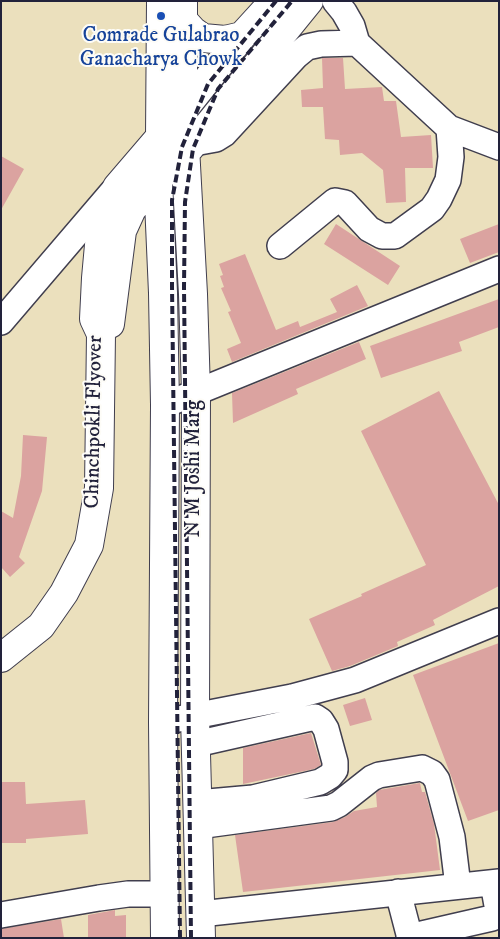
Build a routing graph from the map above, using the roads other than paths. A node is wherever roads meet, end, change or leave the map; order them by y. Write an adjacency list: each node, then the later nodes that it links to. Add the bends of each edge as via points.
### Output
1 (274, 1): 5 (main road)
2 (309, 1): 11 (main road)
3 (335, 1): 6 (street, via 352,26)
4 (172, 10): 5 (main road, via 193,32 204,38 225,40); 7 (main road, N M Joshi Marg); 9 (main road, N M Joshi Marg)
5 (242, 36): 7 (main road)
6 (358, 43): 8 (street); 11 (street, via 307,47 224,134)
7 (183, 110): 9 (main road); 11 (main road, N M Joshi Marg)
8 (449, 128): 10 (street); 14 (street, via 451,156 448,180 439,199 432,209 395,236 382,236 369,229 345,203 335,201)
9 (160, 136): 12 (main road, N M Joshi Marg); 13 (main road)
10 (499, 146)
11 (189, 149): 12 (main road); 20 (main road, N M Joshi Marg)
12 (158, 179): 16 (main road, via 132,209 122,231); 17 (main road, N M Joshi Marg)
13 (117, 187): 18 (street); 19 (main road, Chinchpokli Flyover, via 100,234 94,319)
14 (280, 246)
15 (499, 270): 20 (street)
16 (117, 272): 17 (main road, via 122,264 144,259 158,266); 19 (main road, via 110,323)
17 (162, 274): 21 (main road, N M Joshi Marg)
18 (1, 322)
19 (100, 338): 23 (main road, Chinchpokli Flyover, via 99,488 89,545 64,593 41,626)
20 (196, 392): 21 (street); 24 (main road, N M Joshi Marg)
21 (165, 405): 25 (main road, N M Joshi Marg)
22 (499, 621): 24 (street, via 355,680)
23 (1, 658)
24 (195, 717): 25 (street); 26 (main road, N M Joshi Marg)
25 (163, 722): 31 (main road, N M Joshi Marg)
26 (196, 744): 27 (main road, N M Joshi Marg); 27 (street, via 315,717 326,729 335,762 335,770 320,782)
27 (198, 815): 29 (street, via 331,808 372,778 422,768 437,780 451,831); 33 (main road, N M Joshi Marg)
28 (496, 882): 29 (street); 35 (street, via 496,916)
29 (458, 886): 30 (street)
30 (398, 892): 33 (street); 35 (street)
31 (164, 894): 32 (street, via 128,894); 34 (main road, N M Joshi Marg)
32 (1, 915)
33 (201, 926)
34 (165, 938)
35 (409, 938)

